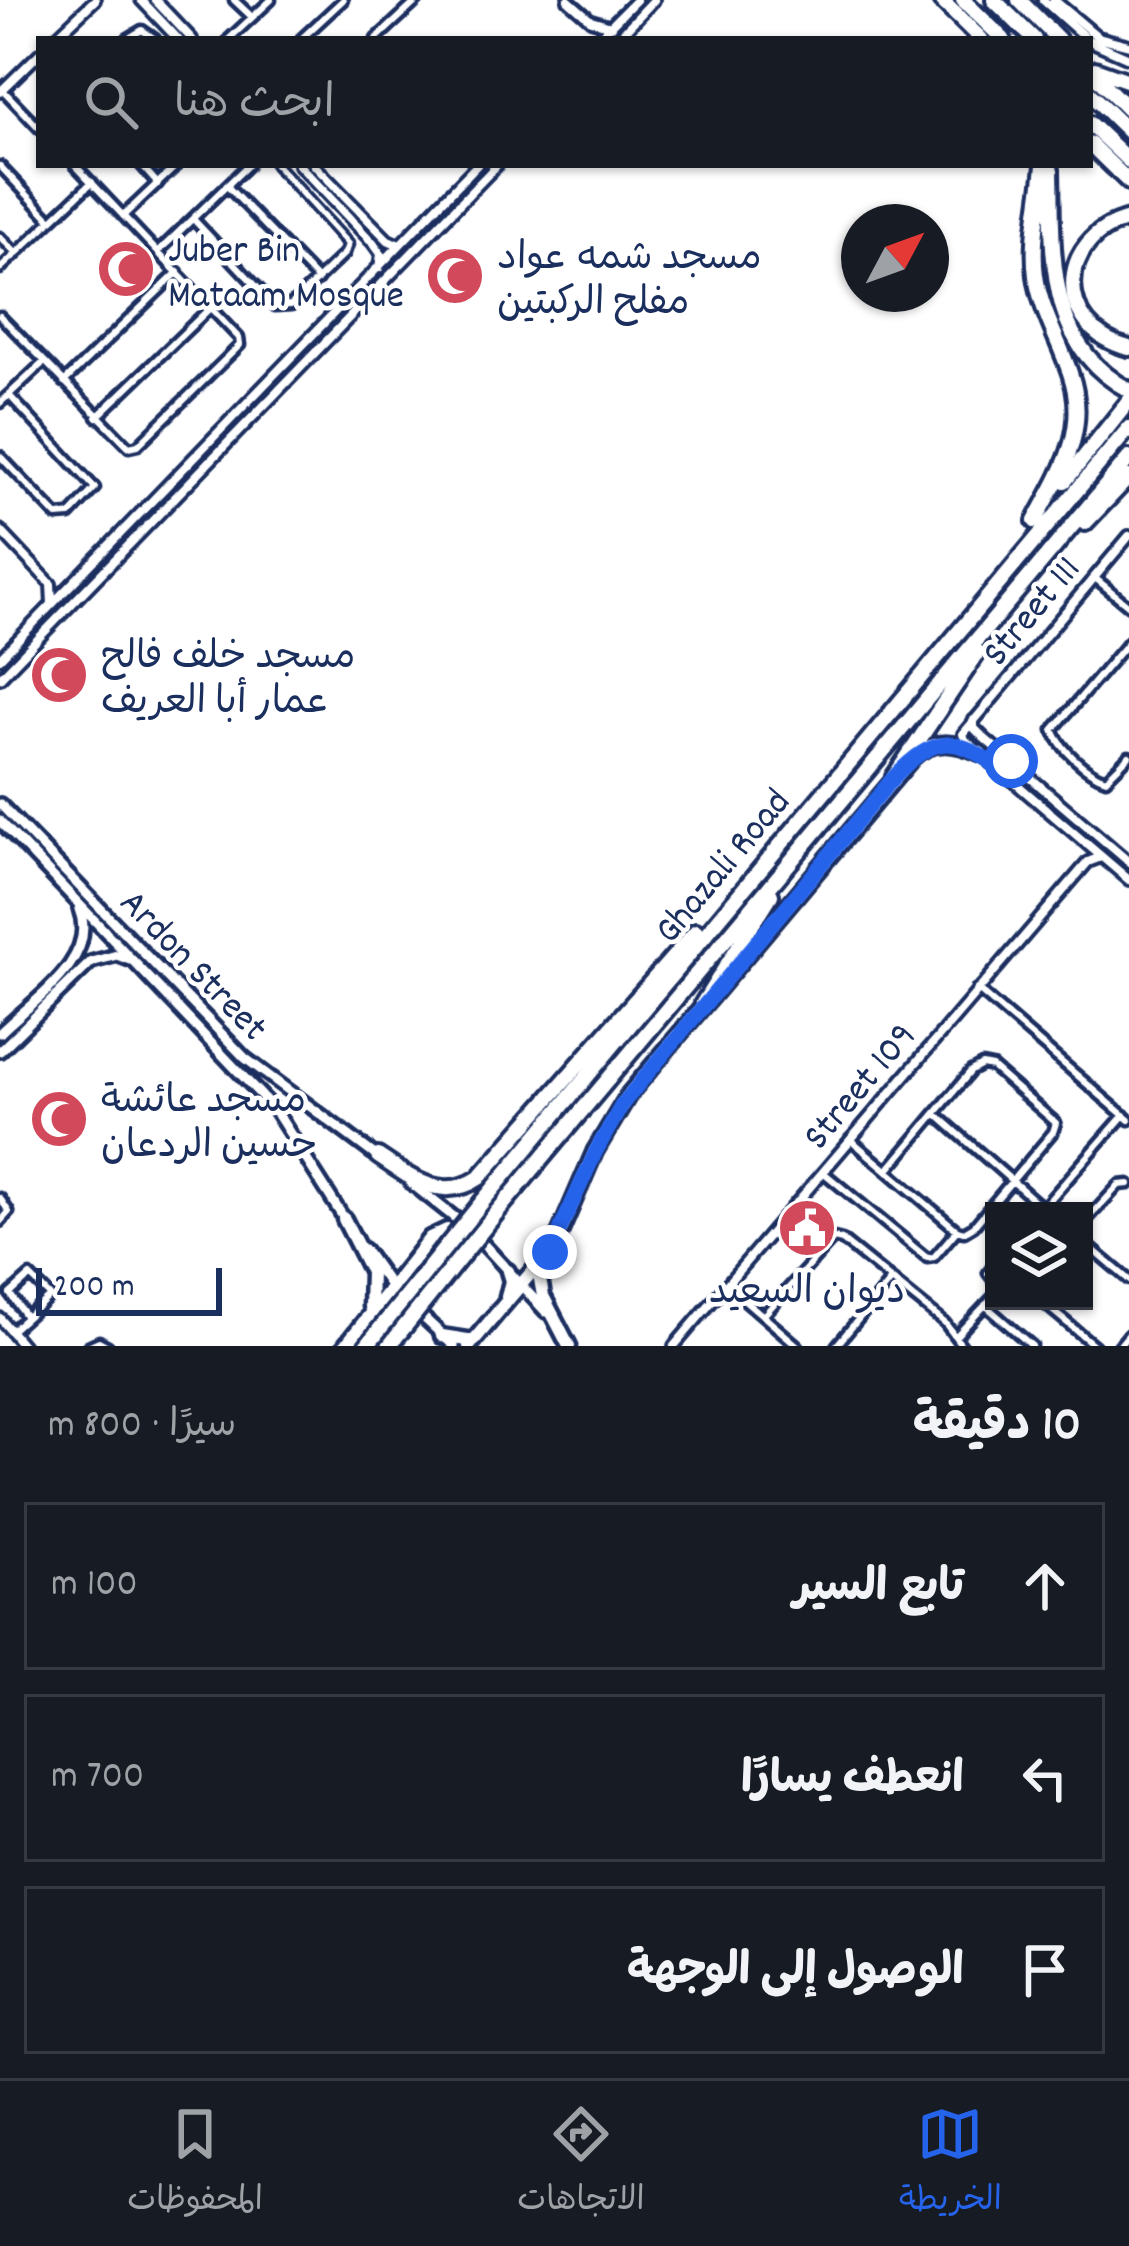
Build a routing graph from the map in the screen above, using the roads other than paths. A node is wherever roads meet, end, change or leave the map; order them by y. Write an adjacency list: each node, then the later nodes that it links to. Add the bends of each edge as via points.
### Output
1 (95, 0): 20 (street)
2 (140, 0): 21 (street)
3 (155, 0): 22 (street)
4 (234, 0): 18 (street)
5 (271, 0): 18 (street)
6 (343, 0): 24 (street)
7 (418, 0): 25 (street)
8 (568, 0): 17 (street)
9 (636, 0): 19 (street)
10 (654, 0): 28 (street)
11 (941, 0): 29 (highway)
12 (963, 0): 30 (highway)
13 (994, 0): 31 (highway)
14 (1019, 0): 32 (highway)
15 (1043, 0): 33 (street)
16 (1054, 0): 35 (street, via 1098,37)
17 (585, 16): 19 (street); 26 (street)
18 (252, 17): 23 (street)
19 (610, 26): 27 (street)
20 (57, 36)
21 (175, 36)
22 (189, 36)
23 (232, 36)
24 (305, 36)
25 (379, 36)
26 (595, 36)
27 (599, 36)
28 (620, 36)
29 (978, 36)
30 (1000, 36)
31 (1031, 36)
32 (1055, 36)
33 (1084, 36)
34 (1093, 42): 37 (street)
35 (1129, 45)
36 (36, 57): 41 (street)
37 (1129, 58)
38 (1093, 69): 40 (highway)
39 (1093, 71): 43 (highway)
40 (1129, 81)
41 (1, 90): 44 (street)
42 (1093, 97): 46 (highway)
43 (1129, 110)
44 (36, 125)
45 (1093, 127): 49 (highway)
46 (1129, 132)
47 (1093, 143): 63 (highway)
48 (1093, 144): 66 (highway)
49 (1129, 161)
50 (0, 166): 74 (street)
51 (78, 168): 65 (street)
52 (144, 168): 67 (street)
53 (174, 168): 67 (street)
54 (245, 168): 68 (street)
55 (279, 168): 84 (street, via 348,244)
56 (301, 168): 64 (street)
57 (316, 168): 64 (street)
58 (318, 168): 78 (street)
59 (474, 168): 69 (street)
60 (494, 168): 70 (street)
61 (1047, 168): 103 (highway, via 1037,280 1071,375 1078,422)
62 (1048, 168): 92 (highway, via 1056,293 1082,351)
63 (1129, 172)
64 (309, 176): 81 (street, via 373,243)
65 (92, 182): 72 (street); 74 (street)
66 (1129, 182)
67 (158, 184): 72 (street)
68 (227, 185): 75 (street); 84 (street)
69 (447, 196): 70 (street); 71 (street)
70 (455, 207): 76 (street)
71 (430, 213): 76 (street); 78 (street)
72 (123, 216): 79 (street)
73 (1129, 219): 89 (highway, via 1088,241 1073,284 1076,306 1100,338)
74 (51, 220): 80 (street)
75 (194, 220): 79 (street); 84 (street, via 275,306 291,305)
76 (441, 221): 102 (street)
77 (0, 237): 80 (street)
78 (400, 245): 81 (street)
79 (158, 252): 83 (street)
80 (17, 254): 82 (street)
81 (380, 268): 101 (street)
82 (0, 269)
83 (178, 272): 85 (street); 91 (street)
84 (317, 280)
85 (210, 308): 96 (street); 96 (street, via 240,345 138,445 124,445)
86 (0, 316): 87 (street)
87 (10, 326): 88 (street); 90 (street)
88 (0, 335)
89 (1129, 347)
90 (44, 362): 91 (street); 93 (street)
91 (64, 382): 96 (street)
92 (1129, 390)
93 (9, 394): 95 (street); 98 (street, via 95,488 70,515 56,516)
94 (1129, 401): 103 (highway)
95 (0, 403)
96 (97, 417)
97 (1129, 428): 112 (highway, Ghazali Road)
98 (0, 456)
99 (1129, 458): 108 (highway, Ghazali Road)
100 (1129, 477): 108 (highway)
101 (143, 509): 102 (street, via 152,510); 111 (street)
102 (152, 519): 118 (street)
103 (1035, 521): 112 (highway)
104 (0, 530): 110 (street)
105 (1129, 536): 106 (street, Street 111)
106 (1120, 548): 107 (street); 109 (street, Street 111)
107 (1129, 555)
108 (1037, 567): 115 (highway, Ghazali Road)
109 (1095, 578): 114 (street); 119 (street, Street 111)
110 (51, 584): 111 (street); 113 (street)
111 (71, 585): 113 (street)
112 (986, 596): 129 (highway, Ghazali Road)
113 (51, 605): 117 (street)
114 (1129, 606)
115 (989, 627): 124 (highway); 134 (highway, Ghazali Road)
116 (1129, 641): 121 (street, via 1053,730 1096,776 1106,779)
117 (0, 658)
118 (0, 678)
119 (974, 720): 120 (street, via 963,736); 122 (street)
120 (980, 753): 123 (street); 124 (main road, via 934,744)
121 (1129, 756)
122 (1011, 761): 123 (street); 132 (street)
123 (1002, 772): 128 (street)
124 (894, 777): 140 (main road)
125 (0, 803): 133 (main road, Ardon Street)
126 (0, 821): 127 (main road, Ardon Street)
127 (23, 847): 133 (main road, via 29,837); 136 (main road, Ardon Street)
128 (1090, 847): 130 (street); 131 (street)
129 (774, 849): 149 (highway, via 479,1178 438,1188); 188 (highway, Ghazali Road, bridge)
130 (1102, 856): 131 (street, Street 109); 135 (street)
131 (1088, 862): 138 (street, Street 109)
132 (1129, 862)
133 (59, 864): 143 (main road, Ardon Street)
134 (783, 872): 140 (highway); 189 (highway, Ghazali Road, bridge)
135 (1129, 880)
136 (74, 898): 137 (main road, Ardon Street); 139 (main road, via 85,923 82,946)
137 (134, 962): 141 (main road, via 97,959); 142 (main road, Ardon Street)
138 (977, 988): 147 (street); 148 (street, Street 109)
139 (39, 995): 141 (main road); 144 (main road)
140 (703, 1003): 162 (main road, via 623,1103)
141 (48, 1005): 145 (main road)
142 (182, 1012): 143 (main road, via 209,1034); 158 (main road, Ardon Street, via 275,1110)
143 (216, 1027): 149 (main road, Ardon Street, via 276,1084)
144 (0, 1033)
145 (0, 1051)
146 (936, 1114): 150 (street); 152 (street); 152 (street, via 982,1065 1049,1113 1053,1132)
147 (1126, 1118): 156 (street)
148 (850, 1139): 150 (street); 151 (street, Street 109)
149 (377, 1156): 161 (main road, Ardon Street)
150 (888, 1171): 160 (street)
151 (823, 1172): 160 (street, via 927,1258); 167 (street, Street 109)
152 (1013, 1180): 155 (street); 160 (street, via 969,1230)
153 (1129, 1184): 157 (street, via 1118,1184)
154 (0, 1198): 159 (street, via 9,1212)
155 (1035, 1202)
156 (1048, 1202)
157 (1093, 1213)
158 (344, 1220): 169 (main road, Ardon Street); 177 (main road, via 374,1281)
159 (0, 1222)
160 (957, 1230)
161 (476, 1235): 164 (main road, Ardon Street); 169 (main road, via 437,1234)
162 (553, 1246): 168 (main road); 191 (main road, via 541,1287)
163 (1093, 1250): 166 (street)
164 (508, 1270): 168 (main road, Ardon Street); 173 (main road, via 510,1288)
165 (891, 1280): 174 (street, via 834,1238); 182 (street); 193 (street)
166 (1129, 1280)
167 (726, 1284): 174 (street); 183 (street, Street 109)
168 (522, 1285): 173 (main road); 191 (main road, Ardon Street)
169 (391, 1287): 177 (main road); 180 (main road, Ardon Street)
170 (985, 1306): 182 (street)
171 (992, 1310): 194 (street)
172 (1052, 1310): 195 (street)
173 (497, 1313): 181 (main road)
174 (763, 1316): 192 (street)
175 (26, 1317): 175 (street, via 50,1296 30,1276 10,1294); 178 (street)
176 (0, 1318): 178 (street)
177 (361, 1325): 187 (main road)
178 (11, 1331): 184 (street)
179 (1129, 1334): 196 (street)
180 (442, 1336): 181 (main road); 190 (main road, Ardon Street)
181 (471, 1343)
182 (959, 1343)
183 (679, 1344)
184 (23, 1346)
185 (88, 1346): 186 (street)
186 (108, 1346)
187 (345, 1346)
188 (366, 1346)
189 (389, 1346)
190 (454, 1346)
191 (569, 1346)
192 (798, 1346)
193 (836, 1346)
194 (1032, 1346)
195 (1095, 1346)
196 (1119, 1346)

